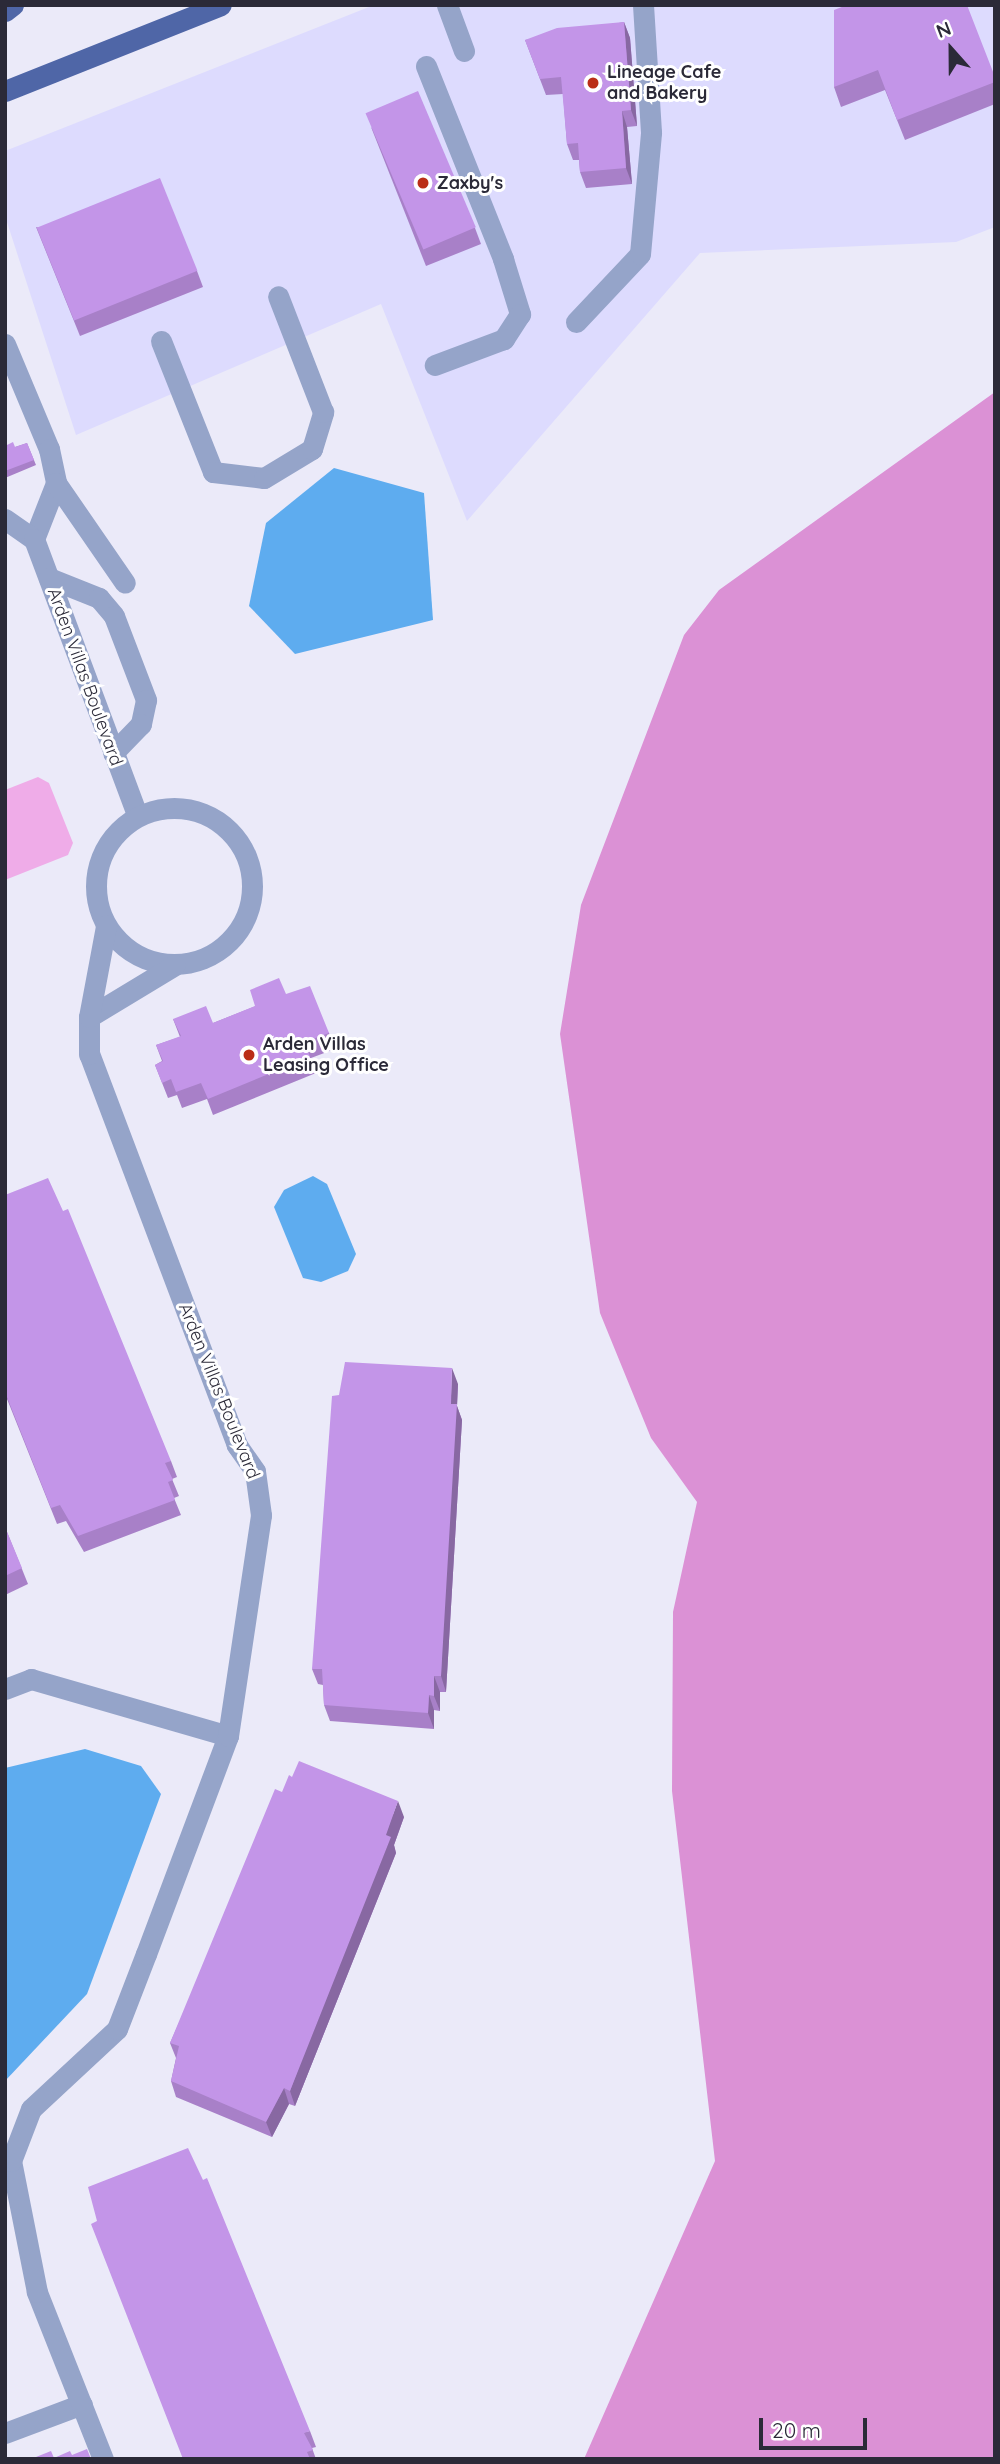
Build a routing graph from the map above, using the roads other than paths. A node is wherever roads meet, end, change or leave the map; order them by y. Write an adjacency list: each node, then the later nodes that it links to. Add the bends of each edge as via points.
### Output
1 (13, 5): 5 (main road)
2 (221, 5): 8 (main road)
3 (447, 5): 6 (lane)
4 (643, 5): 10 (lane, via 651,132 640,254)
5 (5, 11)
6 (464, 51)
7 (426, 66): 13 (lane, via 503,259 520,314 503,339)
8 (5, 91)
9 (278, 296): 11 (lane, via 323,412 312,449 264,478 213,472)
10 (576, 322)
11 (161, 341)
12 (5, 344): 14 (lane, via 49,449)
13 (435, 365)
14 (56, 483): 16 (lane); 18 (lane)
15 (5, 519): 16 (lane)
16 (34, 539): 17 (lane, Arden Villas Boulevard)
17 (49, 578): 19 (lane, Arden Villas Boulevard); 19 (lane, via 99,598 114,616 146,700 141,724)
18 (125, 583)
19 (113, 752): 20 (lane, Arden Villas Boulevard)
20 (137, 815): 21 (lane, Arden Villas Boulevard, via 113,837 101,857 97,904); 22 (lane, via 166,807 208,816 230,831 249,866 250,906 240,929 211,954)
21 (106, 926): 22 (lane, Arden Villas Boulevard, via 135,955); 23 (lane, Arden Villas Boulevard)
22 (175, 965): 23 (lane)
23 (89, 1017): 25 (lane, Arden Villas Boulevard, via 93,1065 237,1445 255,1471 261,1515)
24 (5, 1689): 25 (lane, via 31,1679)
25 (228, 1736): 26 (lane, Arden Villas Boulevard, via 117,2029 31,2109 11,2161 37,2291)
26 (82, 2404): 27 (lane); 28 (lane, Arden Villas Boulevard)
27 (5, 2433)
28 (103, 2459)

